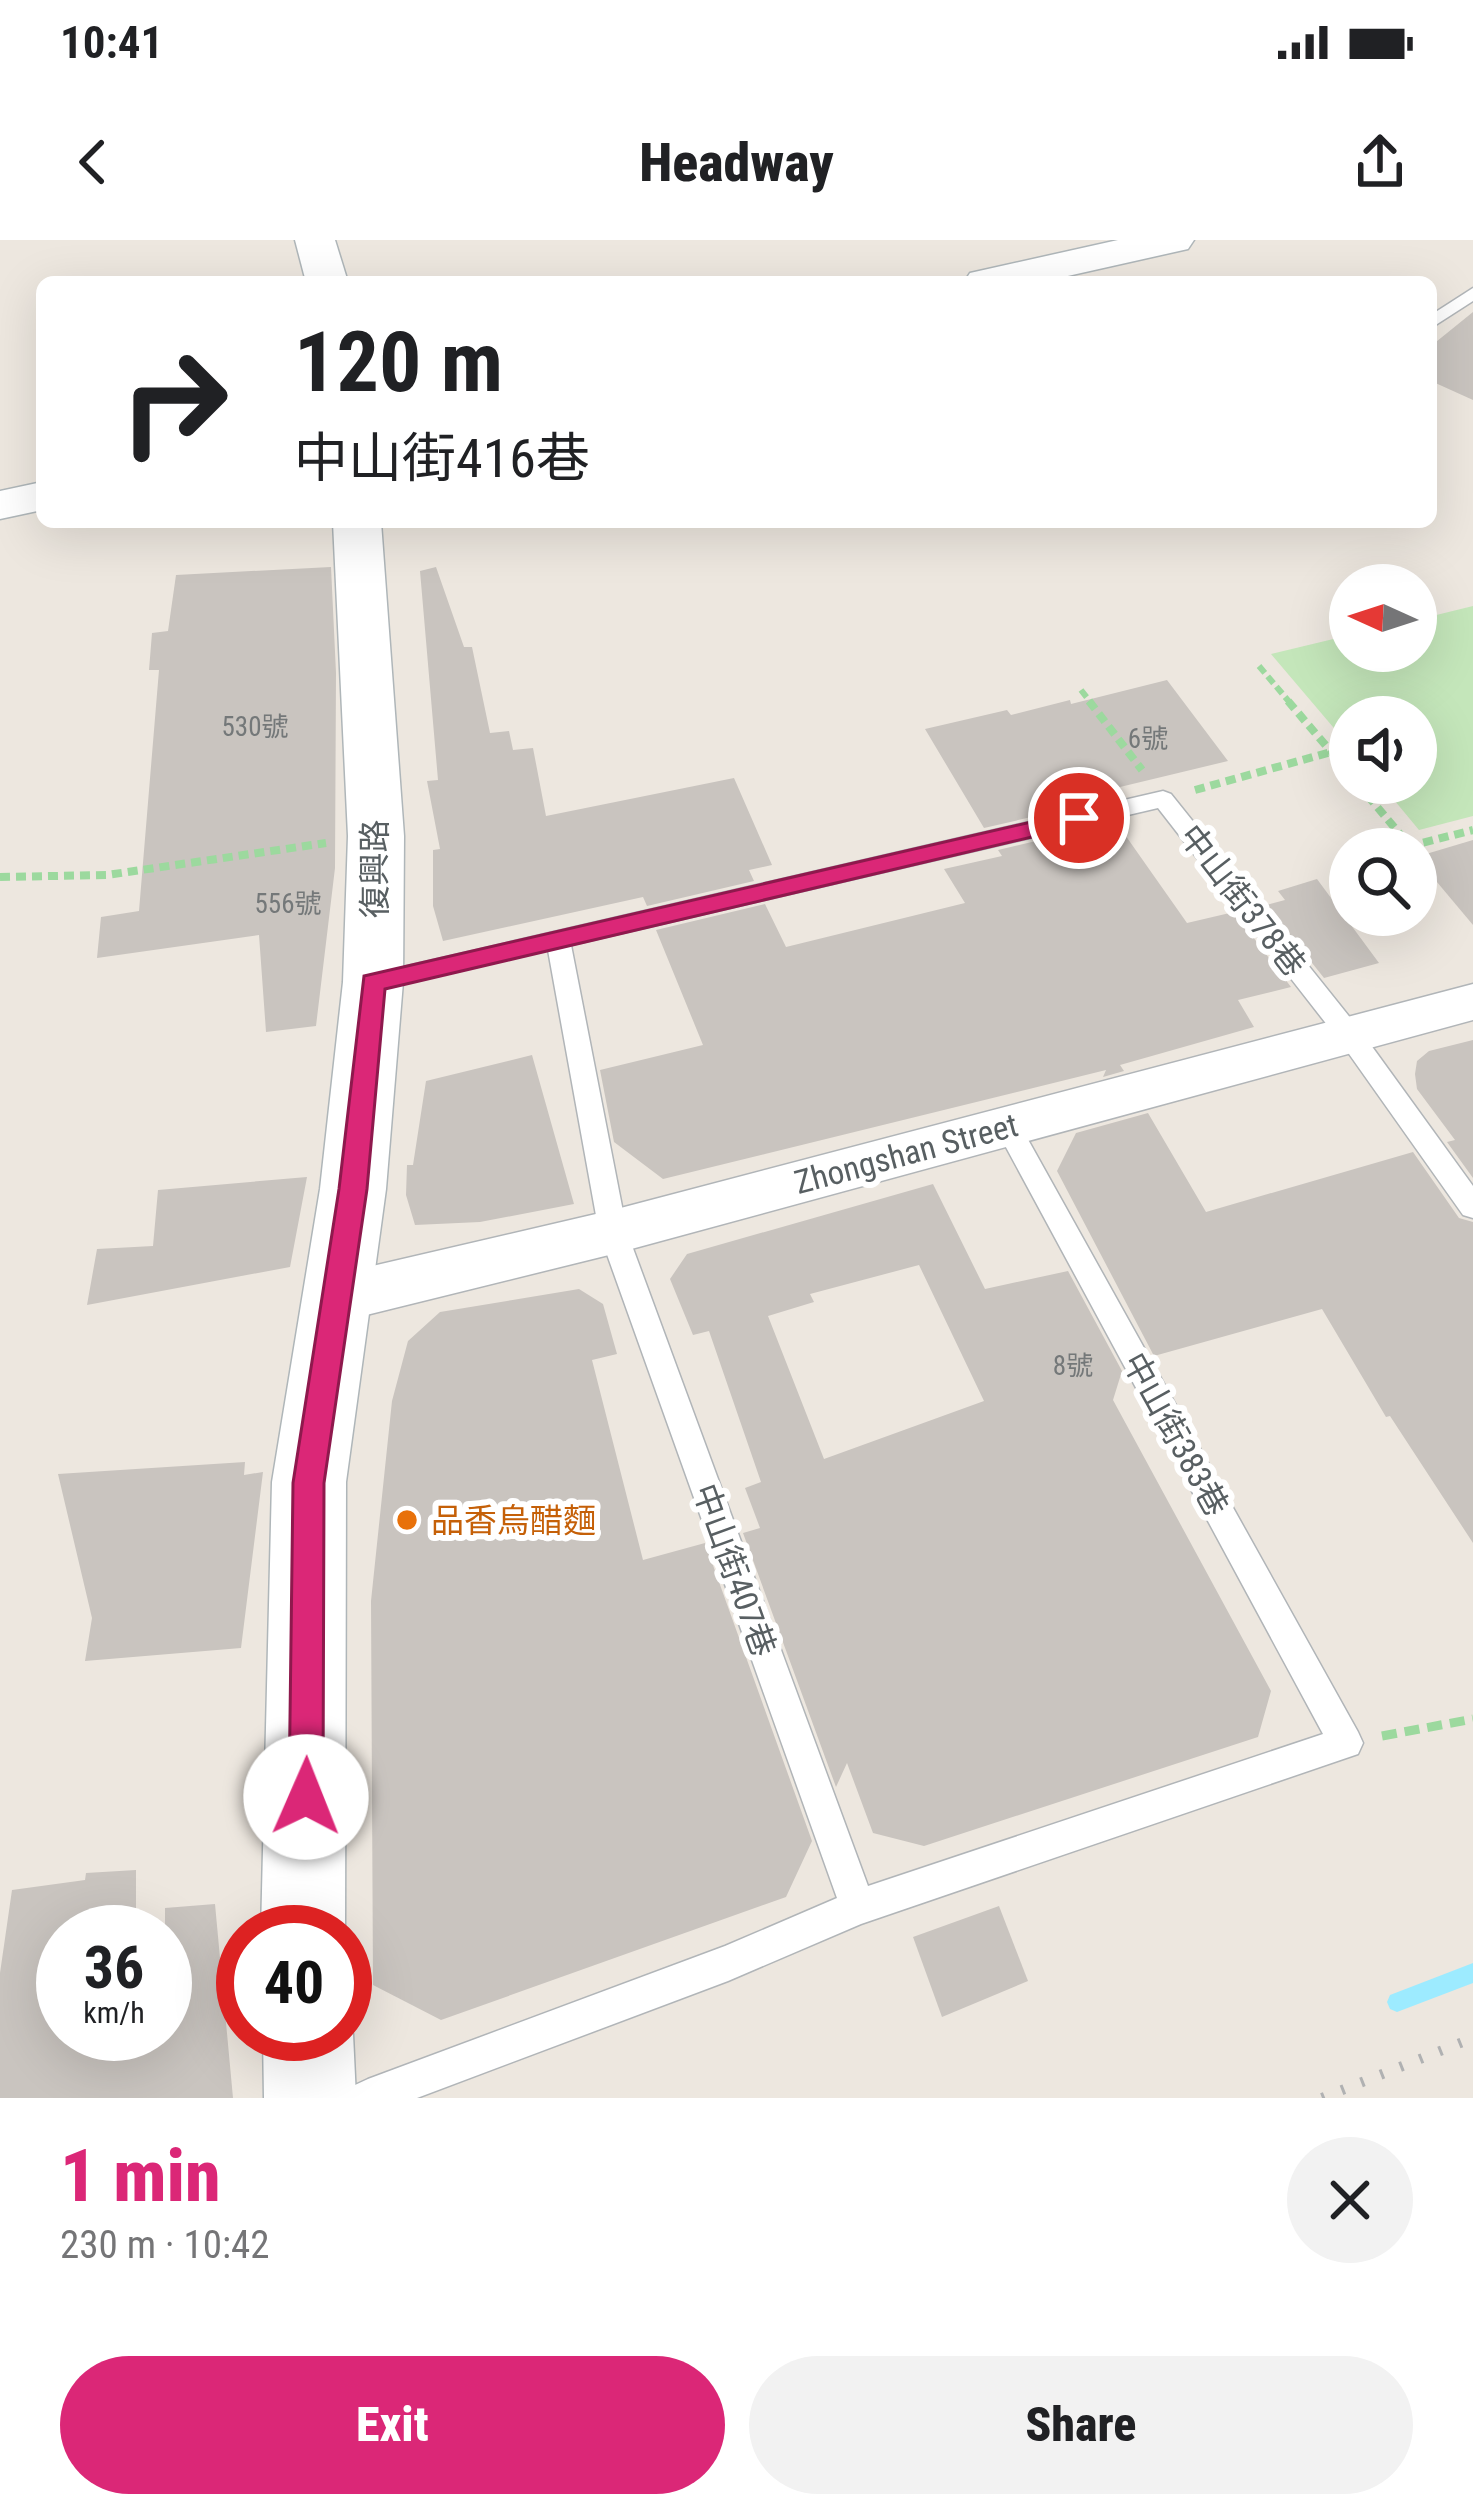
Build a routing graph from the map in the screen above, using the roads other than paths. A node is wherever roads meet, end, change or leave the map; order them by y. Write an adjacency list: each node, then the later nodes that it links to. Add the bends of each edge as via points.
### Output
1 (315, 240): 3 (street)
2 (1174, 240): 4 (street)
3 (325, 276)
4 (1012, 276)
5 (1473, 293): 6 (lane)
6 (1437, 318)
7 (36, 497): 8 (street)
8 (0, 505)
9 (357, 528): 11 (street, 復興路, via 376,836)
10 (558, 940): 11 (lane, 中山街378巷); 13 (lane, 中山街378巷, via 1163,799); 16 (lane, 中山街407巷)
11 (373, 982): 17 (street, 復興路)
12 (1473, 1002): 13 (street, Zhongshan Street)
13 (1351, 1037): 14 (street, Zhongshan Street); 15 (lane, 中山街378巷)
14 (1007, 1125): 16 (street, Zhongshan Street); 19 (lane, 中山街383巷, via 1346,1742)
15 (1473, 1207)
16 (613, 1232): 17 (street, Zhongshan Street); 19 (lane, 中山街407巷)
17 (338, 1298): 18 (street, 復興路, via 309,1483)
18 (304, 1905)
19 (858, 1907): 22 (lane)
20 (309, 2061): 21 (street)
21 (310, 2098)
22 (368, 2098)

